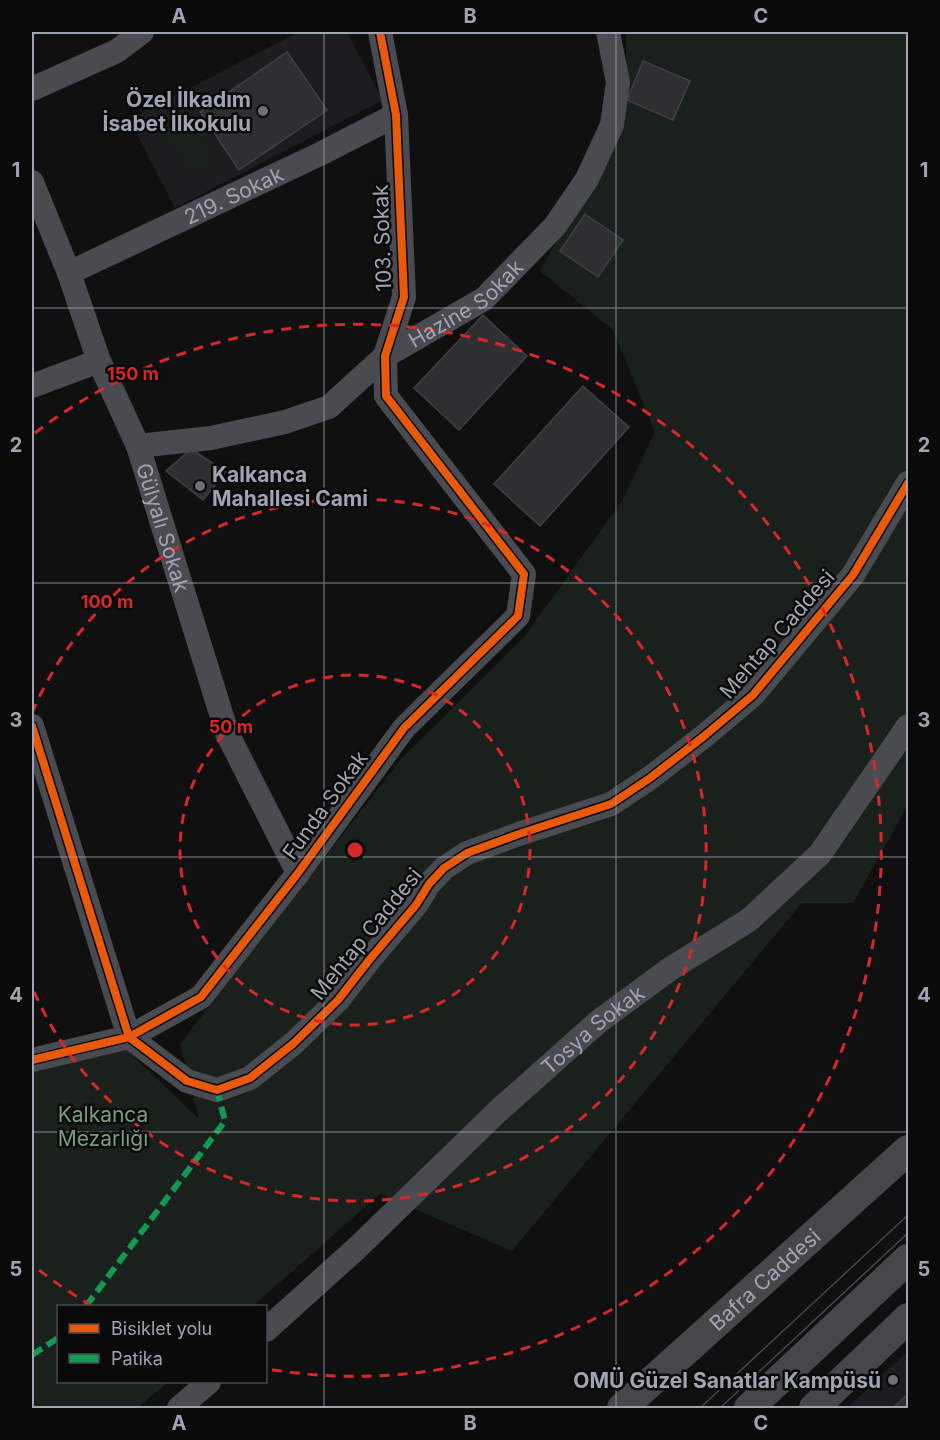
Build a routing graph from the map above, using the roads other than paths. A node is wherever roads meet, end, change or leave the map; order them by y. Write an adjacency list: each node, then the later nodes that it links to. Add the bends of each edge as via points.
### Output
1 (142, 32): 4 (street, via 117,51)
2 (380, 32): 5 (street, 103. Sokak)
3 (609, 32): 8 (street, Hazine Sokak, via 618,82 612,125 587,179 555,226 484,299)
4 (32, 89)
5 (396, 115): 7 (street, 219. Sokak); 8 (street, 103. Sokak, via 404,297)
6 (32, 182): 7 (street, Gülyalı Sokak)
7 (69, 273): 9 (street, Gülyalı Sokak)
8 (385, 356): 11 (street, Hazine Sokak, via 329,407 285,422 211,438); 13 (street, 103. Sokak, via 386,396)
9 (99, 361): 10 (street); 11 (street, Gülyalı Sokak)
10 (32, 386)
11 (138, 446): 16 (street, Gülyalı Sokak, via 227,733)
12 (909, 483): 17 (street, Mehtap Caddesi, via 853,575 753,695 650,778 611,804 467,853 444,868 338,1000 250,1078 217,1090 187,1081)
13 (524, 574): 16 (street, Funda Sokak, via 518,616 404,728)
14 (32, 726): 17 (street)
15 (909, 726): 22 (street, Tosya Sokak, via 820,854 749,920 670,969 598,1022)
16 (298, 873): 17 (street, Funda Sokak, via 201,997)
17 (129, 1037): 18 (street, Funda Sokak)
18 (32, 1060)
19 (909, 1150): 25 (main road, Bafra Caddesi)
20 (909, 1259): 26 (main road)
21 (909, 1318): 27 (main road)
22 (267, 1329)
23 (208, 1383): 24 (street)
24 (179, 1408)
25 (622, 1408)
26 (749, 1408)
27 (814, 1408)

